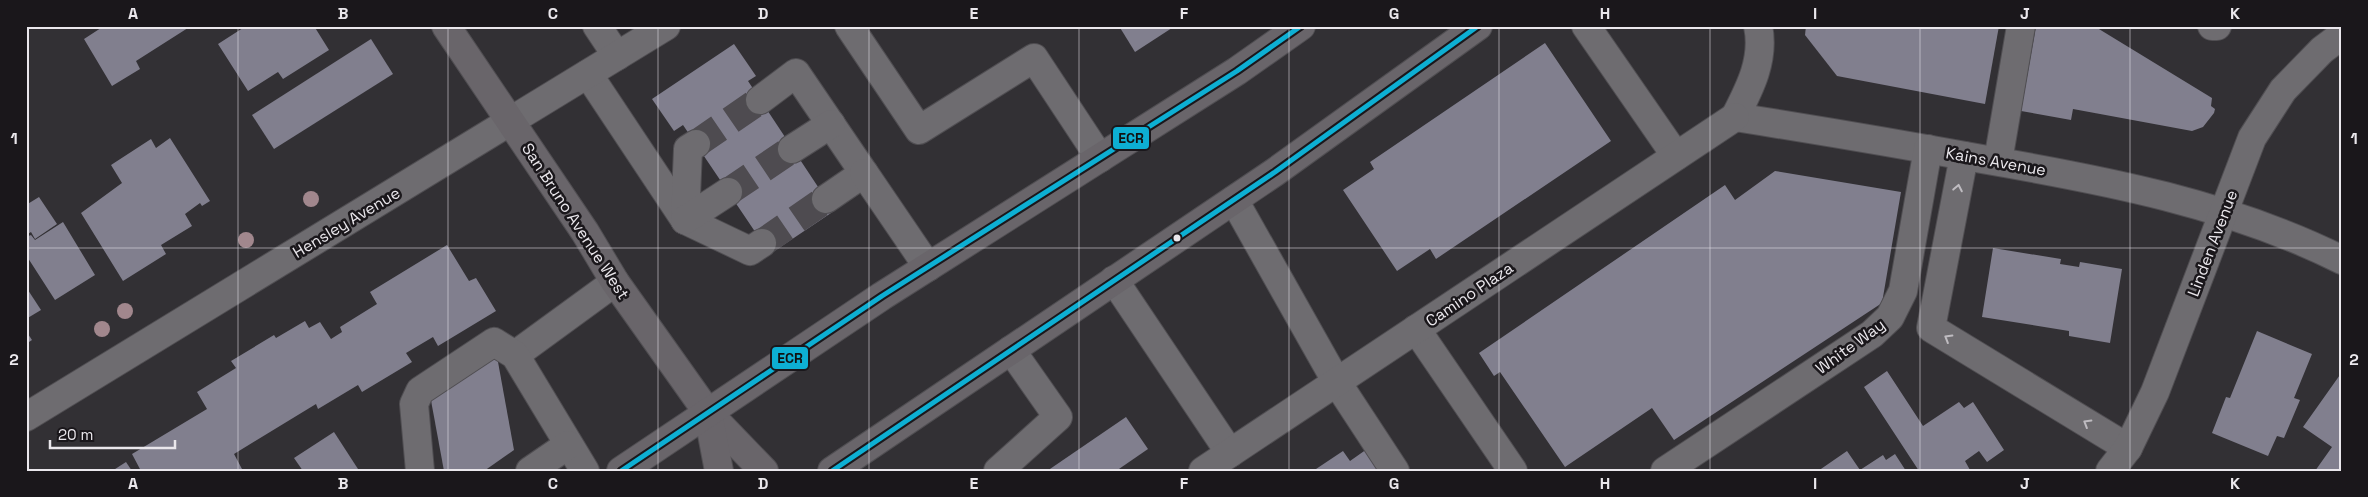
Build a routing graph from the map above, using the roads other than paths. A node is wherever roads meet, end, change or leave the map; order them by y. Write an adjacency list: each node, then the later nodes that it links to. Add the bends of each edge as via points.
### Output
1 (446, 26): 17 (main road, San Bruno Avenue West)
2 (597, 26): 13 (street)
3 (666, 26): 13 (street, Hensley Avenue)
4 (849, 26): 24 (street, via 919,130 1034,58)
5 (1301, 26): 24 (main road)
6 (1478, 26): 29 (main road)
7 (1586, 26): 22 (street)
8 (1758, 26): 16 (street, via 1762,41 1754,80)
9 (2021, 26): 25 (street)
10 (2212, 26): 11 (street)
11 (2217, 26)
12 (2342, 35): 30 (street, Linden Avenue, via 2322,50 2283,90 2252,138)
13 (617, 56): 14 (street, Hensley Avenue)
14 (588, 74): 17 (street, Hensley Avenue); 31 (street)
15 (760, 100): 18 (street, via 796,73)
16 (1735, 117): 21 (street, Kains Avenue); 22 (street, Camino Plaza)
17 (510, 121): 36 (main road, San Bruno Avenue West, via 586,232); 42 (street, Hensley Avenue)
18 (830, 124): 20 (street); 26 (street)
19 (696, 144): 31 (street, via 688,149)
20 (792, 149)
21 (1928, 149): 23 (street, Kains Avenue); 57 (street, White Way, via 1902,291 1890,317 1872,334)
22 (1676, 156): 37 (street, Camino Plaza)
23 (1964, 156): 25 (street, Kains Avenue); 44 (street, one-way to 23, via 1931,328)
24 (1100, 158): 34 (main road)
25 (1998, 161): 30 (street, Kains Avenue, via 2140,190)
26 (864, 173): 28 (street); 34 (street)
27 (728, 192): 31 (street)
28 (826, 199)
29 (1234, 200): 35 (main road); 40 (street)
30 (2224, 213): 33 (street, Kains Avenue, via 2305,241); 44 (street, Linden Avenue, via 2155,392)
31 (685, 220): 32 (street, via 750,251)
32 (762, 243)
33 (2342, 260)
34 (928, 267): 41 (main road)
35 (1114, 280): 38 (main road); 45 (street)
36 (615, 282): 39 (street); 41 (main road, San Bruno Avenue West)
37 (1416, 329): 40 (street, Camino Plaza); 56 (street)
38 (1011, 350): 52 (main road); 53 (street, via 1058,417)
39 (515, 355): 43 (street); 46 (street, via 494,342 420,391 414,404)
40 (1336, 381): 45 (street, Camino Plaza); 55 (street)
41 (708, 413): 49 (main road); 50 (main road, San Bruno Avenue West); 51 (main road, San Bruno Avenue West)
42 (26, 417)
43 (568, 445): 47 (street); 48 (street)
44 (2128, 448): 58 (street, Linden Avenue)
45 (1230, 453): 54 (street, Camino Plaza)
46 (420, 471)
47 (530, 471)
48 (585, 471)
49 (621, 471)
50 (719, 471)
51 (764, 471)
52 (832, 471)
53 (998, 471)
54 (1203, 471)
55 (1395, 471)
56 (1513, 471)
57 (1665, 471)
58 (2110, 471)

